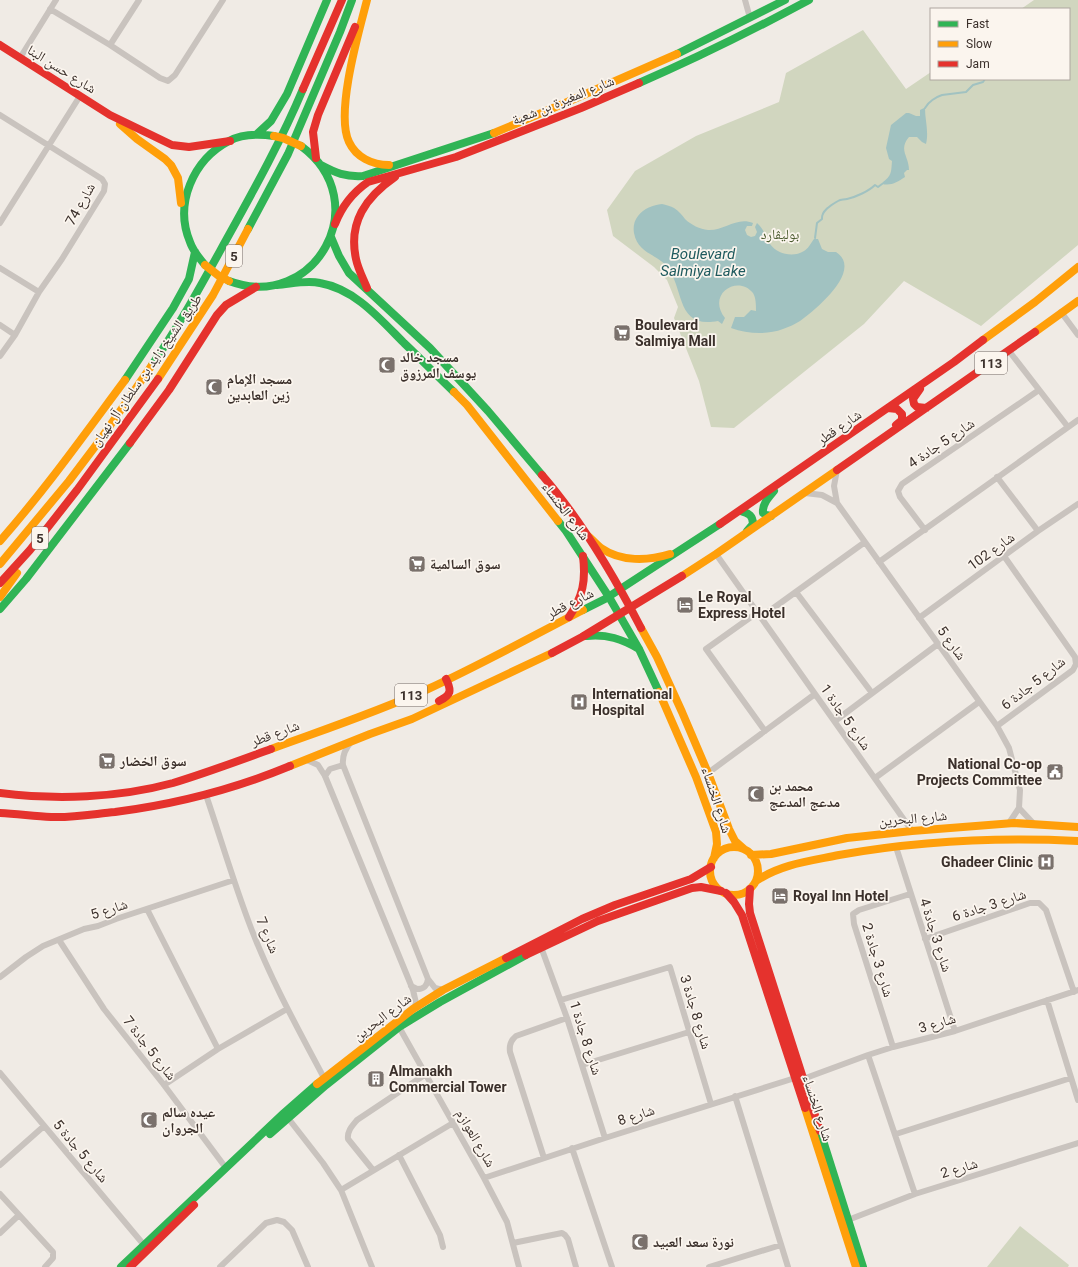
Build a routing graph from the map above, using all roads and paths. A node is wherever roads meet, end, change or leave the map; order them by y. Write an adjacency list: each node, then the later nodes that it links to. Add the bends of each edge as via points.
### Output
1 (56, 0): 11 (street)
2 (139, 0): 14 (street)
3 (223, 0): 14 (street, via 168,81)
4 (327, 0): 19 (main road, via 287,94 271,121)
5 (342, 0): 70 (main road, طريق الشيخ زايد بن سلطان آل نهيان / 5, via 288,124 254,191 166,344 69,481)
6 (352, 0): 65 (main road, طريق الشيخ زايد بن سلطان آل نهيان / 5, via 288,154 213,295 157,382)
7 (367, 0): 22 (main road, via 318,115 314,132); 23 (main road, via 357,35 346,102 348,141 355,151 373,163)
8 (744, 0): 12 (street)
9 (785, 0): 12 (main road, شارع المغيرة بن شعبة)
10 (809, 0): 24 (main road, شارع المغيرة بن شعبة, via 676,67 581,108 456,157)
11 (50, 9): 14 (street); 15 (street)
12 (750, 18): 23 (main road, شارع المغيرة بن شعبة, via 674,55 486,136)
13 (0, 45): 15 (main road, شارع حسن البنا)
14 (110, 46)
15 (20, 58): 16 (main road, شارع حسن البنا)
16 (80, 96): 18 (main road, شارع حسن البنا); 21 (street)
17 (0, 115): 21 (street, شارع 74)
18 (110, 115): 20 (main road, شارع حسن البنا, via 172,145 189,147); 26 (main road, شارع حسن البنا, via 171,165 178,178)
19 (257, 134): 20 (main road); 22 (main road, bridge, via 288,140 301,146)
20 (230, 141): 26 (main road, via 209,154 193,174 185,197)
21 (49, 145): 25 (street); 35 (street, شارع 74, via 102,179 105,184 104,191)
22 (318, 162): 23 (main road, شارع المغيرة بن شعبة, via 334,172 350,177 363,176); 27 (main road, via 331,183 336,203)
23 (398, 164)
24 (405, 171): 27 (main road, شارع المغيرة بن شعبة, via 368,182 358,188 340,210); 34 (main road, via 370,197 360,212 354,232 355,256)
25 (0, 222)
26 (184, 222): 29 (main road)
27 (335, 224): 28 (main road)
28 (331, 237): 32 (main road, via 323,254 310,268 295,279); 34 (main road, شارع الخنساء, via 349,272)
29 (195, 252): 33 (main road, bridge, via 205,265 219,276 242,285); 62 (main road, via 184,291 136,364 26,511)
30 (1078, 267): 43 (main road, شارع قطر / 113, via 1029,307)
31 (0, 268): 35 (street)
32 (277, 285): 33 (main road); 67 (main road, شارع الخنساء, via 312,282 325,284 338,288 370,309 466,405 538,494)
33 (256, 287): 77 (main road, via 226,305 217,315 169,390 130,443)
34 (367, 288): 60 (main road, شارع الخنساء, via 430,348 488,410 550,484)
35 (39, 292): 39 (street, شارع 74)
36 (1078, 300): 37 (main road, 113)
37 (1061, 312): 40 (street); 41 (main road, 113)
38 (0, 325): 39 (street)
39 (15, 335): 42 (street, شارع 74)
40 (1078, 335)
41 (1009, 350): 44 (street); 46 (main road, 113)
42 (0, 356)
43 (930, 380): 45 (main road, شارع قطر / 113); 46 (main road, via 913,399 916,407)
44 (1039, 390): 48 (street); 58 (street, شارع 5 جادة 4, via 902,484 898,491 900,497)
45 (888, 408): 49 (main road, via 900,410 903,417); 52 (main road, شارع قطر / 113)
46 (926, 408): 49 (main road, 113)
47 (1078, 420): 48 (street)
48 (1068, 427): 51 (street)
49 (881, 440): 50 (main road, 113)
50 (837, 470): 53 (main road, 113); 54 (street, شارع 5, via 834,486)
51 (997, 477): 58 (street); 59 (street)
52 (782, 482): 56 (main road, شارع قطر / 113); 57 (main road, via 762,510 767,516)
53 (805, 493): 54 (street, شارع 5, via 822,495); 57 (main road, 113)
54 (837, 503): 63 (street, شارع 5)
55 (1078, 504): 59 (street, شارع 102)
56 (741, 511): 61 (main road, via 749,513 753,521 752,526); 64 (main road, شارع قطر / 113)
57 (771, 516): 61 (main road, 113)
58 (924, 530): 69 (street)
59 (1038, 531): 68 (street, شارع 102)
60 (587, 535): 64 (main road, via 605,550 632,560 650,560); 72 (main road, شارع الخنساء)
61 (740, 538): 66 (main road, 113)
62 (0, 541)
63 (865, 542): 69 (street, شارع 5); 73 (street)
64 (684, 548): 72 (main road, شارع قطر / 113)
65 (30, 550): 71 (main road, طريق الشيخ زايد بن سلطان آل نهيان / 5); 74 (main road)
66 (716, 554): 76 (main road, 113); 79 (street, شارع 5 جادة 1)
67 (583, 556): 75 (main road, شارع الخنساء); 80 (main road, via 583,589 578,604)
68 (1004, 556): 81 (street, شارع 102); 91 (street, شارع 5 جادة 6, via 1075,657 1076,664 1072,670)
69 (880, 562): 81 (street, شارع 5)
70 (0, 564)
71 (0, 582)
72 (621, 589): 75 (main road, شارع قطر / 113); 76 (main road, شارع الخنساء)
73 (796, 592): 79 (street); 86 (street)
74 (0, 597)
75 (609, 597): 78 (main road, شارع الخنساء); 80 (main road, شارع قطر / 113)
76 (631, 607): 78 (main road, 113); 96 (main road, شارع الخنساء, via 657,657)
77 (0, 609)
78 (619, 614): 82 (main road, 113); 84 (main road, شارع الخنساء)
79 (759, 615): 87 (street, شارع 5 جادة 1); 92 (street, via 706,650)
80 (569, 618): 85 (main road, شارع قطر / 113)
81 (919, 618): 83 (street, شارع 5)
82 (582, 637): 84 (main road, via 612,636); 89 (main road, 113)
83 (938, 644): 86 (street); 88 (street, شارع 5)
84 (639, 649): 113 (main road, شارع الخنساء, via 707,805 716,832)
85 (446, 679): 89 (main road, via 450,690 446,698 418,710); 99 (main road, شارع قطر / 113, via 364,715 171,783 103,795 73,797)
86 (872, 693): 90 (street)
87 (815, 694): 90 (street, شارع 5 جادة 1); 92 (street)
88 (979, 702): 91 (street, شارع 5); 98 (street)
89 (412, 719): 93 (main road, 113)
90 (835, 721): 98 (street, شارع 5 جادة 1)
91 (996, 726): 101 (street, شارع 5, via 1009,748 1014,763 1020,790)
92 (765, 731): 96 (street)
93 (352, 741): 94 (main road, 113); 95 (street, via 345,750)
94 (305, 760): 97 (street, via 318,765); 100 (main road, 113, via 258,779)
95 (343, 765): 97 (street, via 330,769); 125 (street)
96 (708, 772): 110 (main road, شارع الخنساء, via 729,829 735,841)
97 (325, 776): 126 (street)
98 (874, 778): 106 (street, شارع 5 جادة 1)
99 (0, 793)
100 (206, 795): 102 (main road, 113, via 152,807 81,816 52,817); 115 (street, شارع 7)
101 (1019, 808): 103 (street); 104 (street)
102 (0, 813)
103 (1009, 823): 104 (main road, شارع البحرين); 106 (main road, شارع البحرين)
104 (1034, 824): 105 (main road, شارع البحرين)
105 (1078, 827)
106 (912, 831): 107 (main road, شارع البحرين)
107 (847, 838): 111 (main road, via 840,845); 112 (main road, شارع البحرين, via 771,854)
108 (1078, 841): 109 (main road, شارع البحرين, via 974,839)
109 (896, 846): 111 (main road, شارع البحرين); 119 (street, شارع 3 جادة 4)
110 (744, 849): 112 (main road); 113 (main road, via 724,849)
111 (844, 854): 116 (main road, شارع البحرين, via 772,869)
112 (751, 855): 116 (main road, via 758,867)
113 (714, 858): 114 (main road)
114 (711, 867): 118 (main road, via 712,880); 127 (main road, شارع البحرين, via 691,879 582,919)
115 (234, 880): 120 (street, شارع 5); 131 (street, شارع 7, via 251,928)
116 (756, 880): 117 (main road)
117 (750, 889): 118 (main road, via 732,895); 144 (main road, شارع الخنساء, via 750,913)
118 (723, 892): 123 (main road, شارع البحرين, via 701,887 692,888 598,921); 144 (main road, شارع الخنساء, via 734,902 742,915)
119 (910, 894): 121 (street, شارع 3 جادة 4); 137 (street, شارع 3 جادة 2, via 853,914)
120 (147, 909): 122 (street, شارع 5, via 84,929); 138 (street)
121 (924, 938): 128 (street, شارع 3 جادة 6, via 1030,903 1039,903 1046,910); 135 (street, شارع 3 جادة 4)
122 (59, 940): 124 (street, شارع 5, via 43,946); 146 (street, شارع 5 جادة 7, via 104,1009)
123 (542, 947): 129 (street, شارع 8 جادة 1); 134 (main road, شارع البحرين)
124 (0, 977)
125 (428, 980): 126 (street, via 426,986 420,989); 127 (street, via 435,988)
126 (411, 986): 132 (street, via 416,1003)
127 (443, 990): 132 (main road, شارع البحرين)
128 (1076, 991): 130 (street, شارع 3)
129 (561, 1000): 133 (street, شارع 8 جادة 1); 136 (street, شارع 8 جادة 3, via 670,967)
130 (1047, 1000): 135 (street, شارع 3); 145 (street)
131 (287, 1008): 138 (street); 143 (street, شارع 7)
132 (413, 1009): 143 (main road, شارع البحرين)
133 (567, 1018): 140 (street, شارع 8 جادة 1); 158 (street, via 516,1036 510,1045 510,1052)
134 (399, 1027): 142 (street, شارع العوازم); 150 (main road, شارع البحرين)
135 (955, 1031): 137 (street, شارع 3)
136 (689, 1032): 140 (street); 149 (street, شارع 8 جادة 3)
137 (893, 1047): 139 (street, شارع 3)
138 (218, 1049): 146 (street)
139 (868, 1055): 144 (street, شارع 3); 153 (street)
140 (582, 1065): 154 (street, شارع 8 جادة 1)
141 (0, 1073): 152 (street, شارع 5 جادة 5)
142 (426, 1074): 151 (street, شارع العوازم); 161 (street, via 357,1120 350,1128 348,1139)
143 (324, 1078): 160 (main road, شارع البحرين)
144 (799, 1078): 147 (street, شارع 8); 167 (main road, شارع الخنساء); 184 (main road, شارع الخنساء)
145 (1072, 1078): 148 (street); 153 (street)
146 (164, 1085): 160 (street, شارع 5 جادة 7)
147 (735, 1096): 149 (street, شارع 8); 171 (street)
148 (1078, 1100)
149 (711, 1104): 154 (street, شارع 8)
150 (288, 1118): 163 (street, via 323,1163); 175 (main road, شارع البحرين)
151 (453, 1123): 157 (street); 162 (street, شارع العوازم)
152 (44, 1126): 159 (street); 170 (street, شارع 5 جادة 5)
153 (896, 1134): 165 (street)
154 (605, 1138): 156 (street, شارع 8)
155 (1078, 1143): 165 (street, شارع 2)
156 (572, 1148): 158 (street, شارع 8); 181 (street)
157 (400, 1155): 161 (street); 172 (street, via 440,1235)
158 (544, 1158): 162 (street, شارع 8)
159 (0, 1166)
160 (226, 1168): 170 (main road, شارع البحرين)
161 (373, 1170): 163 (street)
162 (484, 1178): 169 (street, شارع العوازم, via 507,1222)
163 (340, 1190): 178 (street)
164 (0, 1194): 166 (street)
165 (916, 1194): 167 (street, شارع 2)
166 (19, 1215): 168 (street); 173 (street, via 53,1252 53,1258)
167 (848, 1220): 185 (main road, شارع الخنساء)
168 (0, 1233)
169 (512, 1243): 179 (street, شارع العوازم); 180 (street, via 562,1233 568,1239)
170 (144, 1245): 174 (main road, شارع البحرين)
171 (781, 1245): 182 (street); 183 (street)
172 (443, 1247)
173 (45, 1267)
174 (121, 1267)
175 (130, 1267)
176 (220, 1267): 177 (street, via 266,1223 277,1220 284,1222 292,1230)
177 (308, 1267)
178 (372, 1267)
179 (519, 1267)
180 (576, 1267)
181 (612, 1267)
182 (709, 1267)
183 (788, 1267)
184 (856, 1267)
185 (863, 1267)

